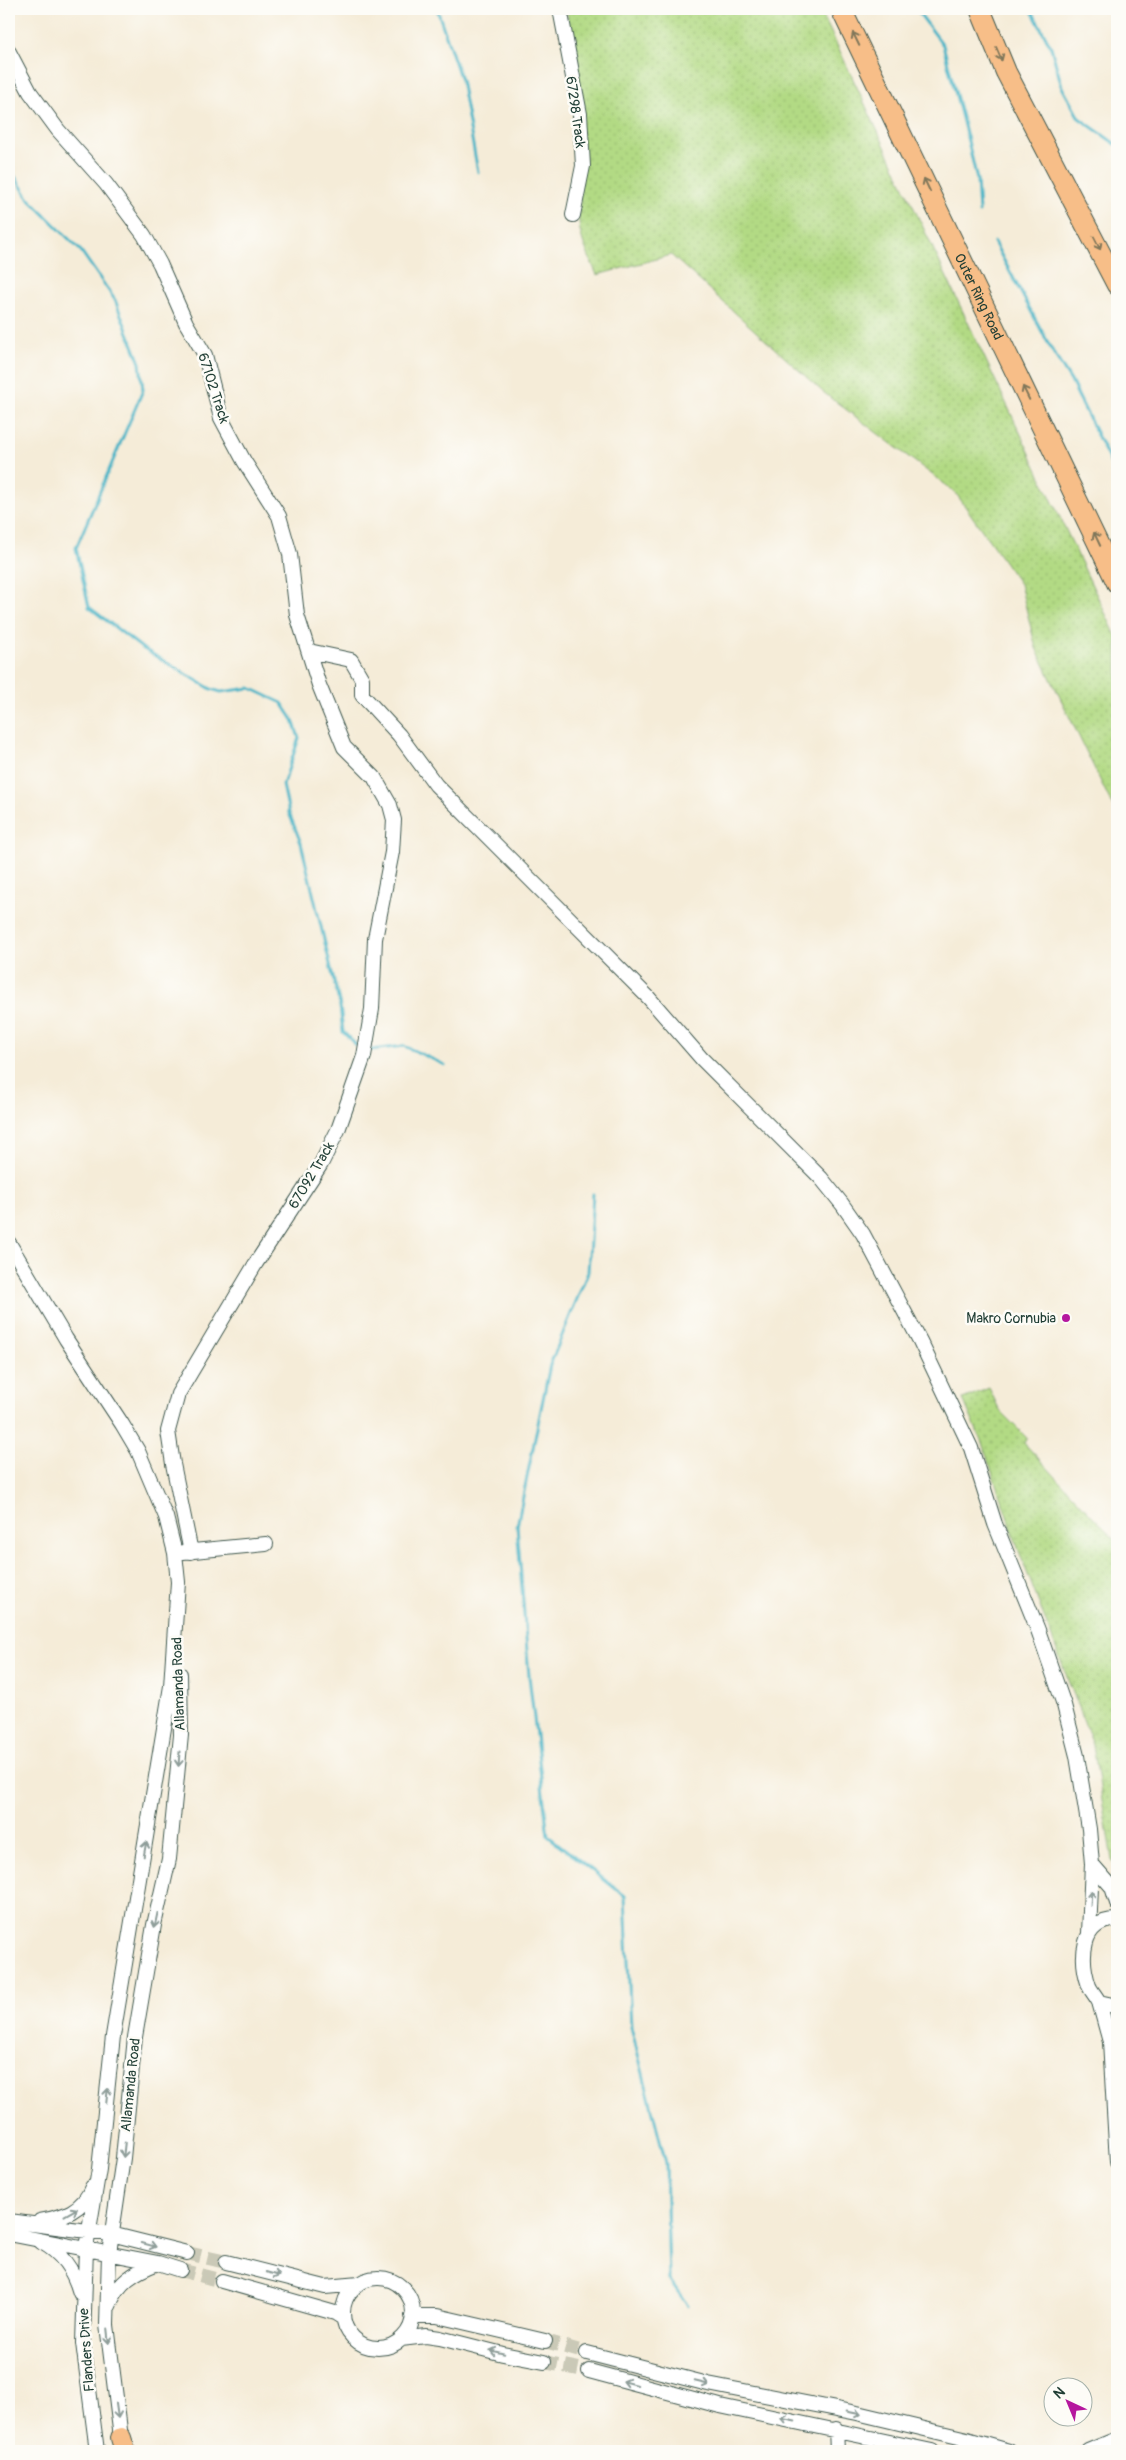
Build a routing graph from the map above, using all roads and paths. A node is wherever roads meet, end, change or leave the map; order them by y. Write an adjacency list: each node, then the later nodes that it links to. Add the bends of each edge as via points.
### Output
1 (560, 9): 5 (street, 67298 Track, via 580,114 583,166)
2 (841, 9): 7 (highway, Outer Ring Road, one-way to 2)
3 (980, 9): 6 (highway, one-way to 6, via 1006,72)
4 (9, 52): 8 (street, 67102 Track, via 30,92 58,130 106,184 144,235 160,264 186,323 205,355 221,418 279,516 290,554 297,615)
5 (573, 215)
6 (1117, 285)
7 (1117, 583)
8 (309, 651): 9 (street, 67102 Track, via 344,747); 15 (street, via 351,660 362,679 362,695 399,735 436,785 648,997 702,1059 821,1178 862,1234 920,1341 971,1448 995,1524 1038,1630 1078,1756)
9 (374, 777): 12 (street, 67092 Track, via 390,805 394,838 375,940 372,1009 364,1056 338,1130 320,1164 178,1394 168,1431)
10 (9, 1243): 13 (street, via 138,1451 166,1517)
11 (266, 1544): 12 (street)
12 (191, 1552): 13 (street)
13 (175, 1553): 14 (street, via 178,1582)
14 (176, 1623): 22 (street, Allamanda Road, one-way to 14, via 115,2026 167,1713); 27 (street, Allamanda Road, one-way to 27, via 180,1672 176,1793 168,1859 135,2037 123,2158)
15 (1092, 1864): 16 (street, via 1112,1887); 18 (street, one-way to 15)
16 (1117, 1903)
17 (1117, 1920): 18 (street, via 1100,1924)
18 (1089, 1932): 19 (street, via 1084,1959 1090,1988)
19 (1099, 2002): 20 (street); 21 (street, via 1110,2042)
20 (1117, 2006)
21 (1117, 2162)
22 (99, 2169): 24 (street, one-way to 22, via 64,2216 78,2208 87,2198); 25 (street, Allamanda Road)
23 (9, 2221): 24 (street)
24 (24, 2223): 25 (street)
25 (88, 2230): 27 (street); 29 (street, Flanders Drive)
26 (9, 2234): 28 (street)
27 (111, 2234): 30 (street, Flanders Drive); 31 (street, one-way to 31)
28 (31, 2237): 29 (street); 37 (street, via 58,2254 68,2265 77,2282)
29 (86, 2248): 30 (street); 37 (street, Flanders Drive)
30 (109, 2253): 32 (street); 38 (street, Flanders Drive)
31 (187, 2253)
32 (158, 2262): 34 (street); 38 (street, via 128,2277 112,2297)
33 (226, 2262): 36 (street, one-way to 36, via 325,2287)
34 (180, 2270)
35 (222, 2281): 40 (street)
36 (360, 2284): 39 (street, via 382,2278 395,2282 408,2297); 40 (street, via 345,2300)
37 (82, 2306): 49 (street, Flanders Drive, via 86,2372)
38 (108, 2309): 48 (street, Flanders Drive, one-way to 48, via 111,2370)
39 (412, 2316): 41 (street); 42 (street, via 444,2317)
40 (343, 2318): 41 (street, via 350,2335 365,2346 383,2348)
41 (401, 2339): 44 (street, one-way to 41, via 440,2338)
42 (546, 2341)
43 (587, 2353): 52 (street, one-way to 52, via 698,2382 857,2413)
44 (544, 2362)
45 (589, 2371): 46 (street, one-way to 45, via 720,2406)
46 (836, 2429): 50 (street); 51 (street)
47 (1117, 2440): 53 (street)
48 (123, 2447)
49 (98, 2451)
50 (837, 2451)
51 (932, 2451)
52 (1009, 2451)
53 (1088, 2451)

